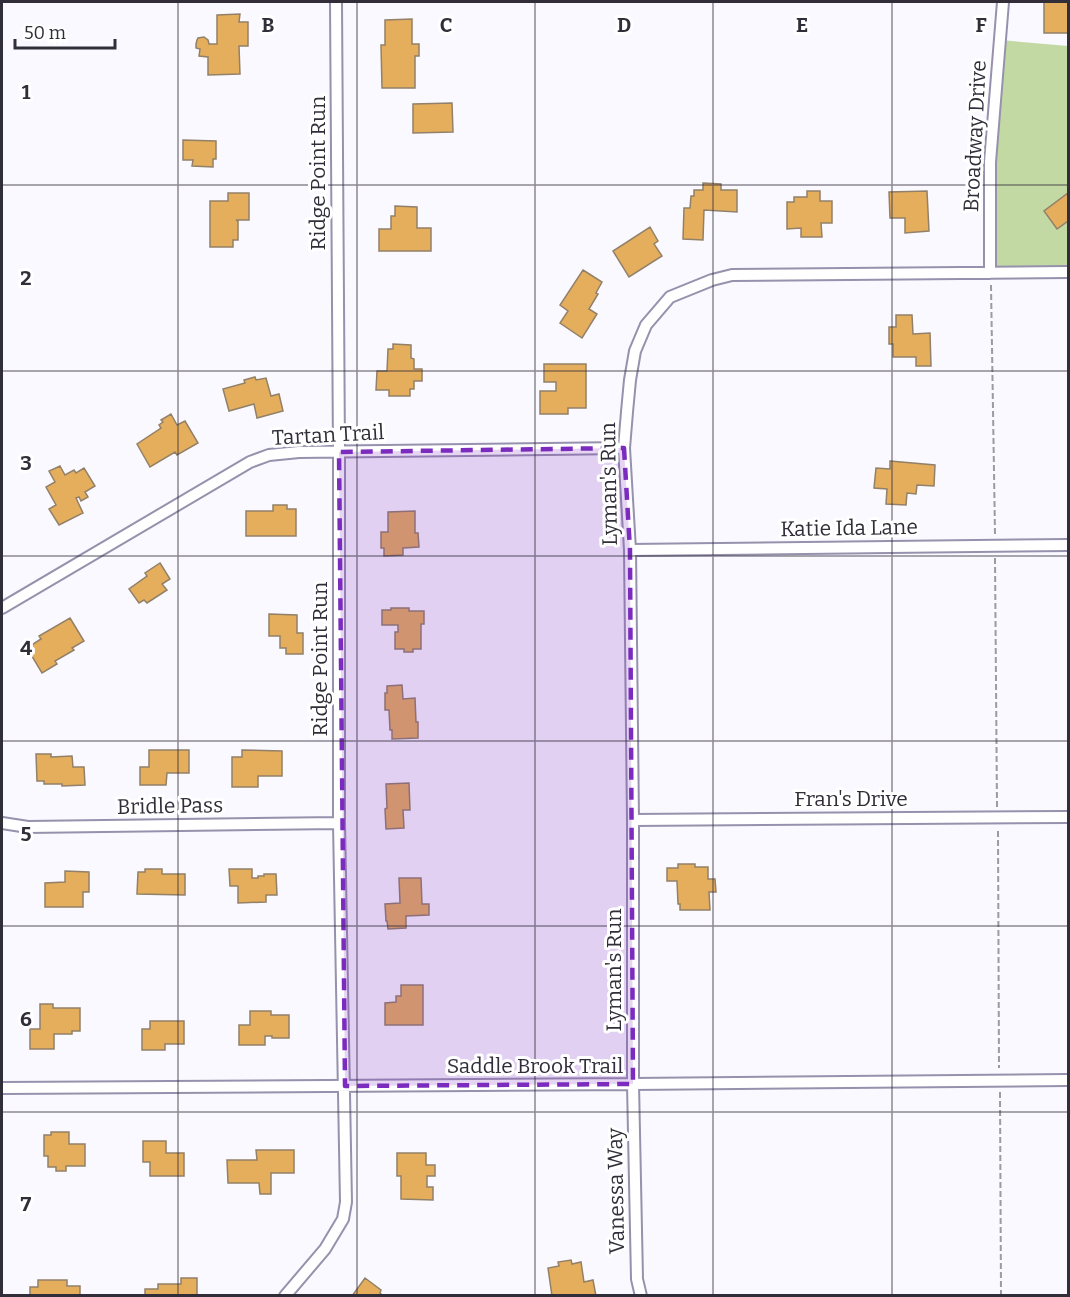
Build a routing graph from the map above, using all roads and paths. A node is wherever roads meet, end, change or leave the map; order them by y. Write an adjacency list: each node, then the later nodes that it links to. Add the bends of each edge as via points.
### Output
1 (336, 2): 6 (street, Ridge Point Run)
2 (1003, 2): 4 (street, Broadway Drive, via 990,162)
3 (1068, 272): 4 (street, Lyman's Run)
4 (990, 273): 5 (street, Lyman's Run, via 732,274 670,297 646,325 635,351); 8 (path)
5 (624, 448): 6 (street, Tartan Trail); 9 (street, Lyman's Run)
6 (339, 452): 10 (street, Tartan Trail, via 269,455 250,462); 15 (street, Ridge Point Run)
7 (1068, 545): 8 (street, Katie Ida Lane)
8 (995, 546): 9 (street, Katie Ida Lane); 11 (path)
9 (630, 550): 13 (street, Lyman's Run)
10 (2, 608)
11 (997, 817): 12 (street, Fran's Drive); 13 (street, Fran's Drive); 17 (path)
12 (1068, 817)
13 (633, 820): 18 (street, Lyman's Run)
14 (2, 823): 15 (street, Bridle Pass, via 28,827)
15 (339, 823): 19 (street, Ridge Point Run)
16 (1068, 1080): 17 (street, Saddle Brook Trail)
17 (1000, 1081): 18 (street, Saddle Brook Trail); 23 (path)
18 (633, 1084): 19 (street, Saddle Brook Trail); 22 (street, Vanessa Way, via 637,1279)
19 (345, 1086): 20 (street, Saddle Brook Trail); 21 (street, Ridge Point Run, via 343,1220 326,1249)
20 (2, 1089)
21 (285, 1296)
22 (641, 1296)
23 (1001, 1296)

